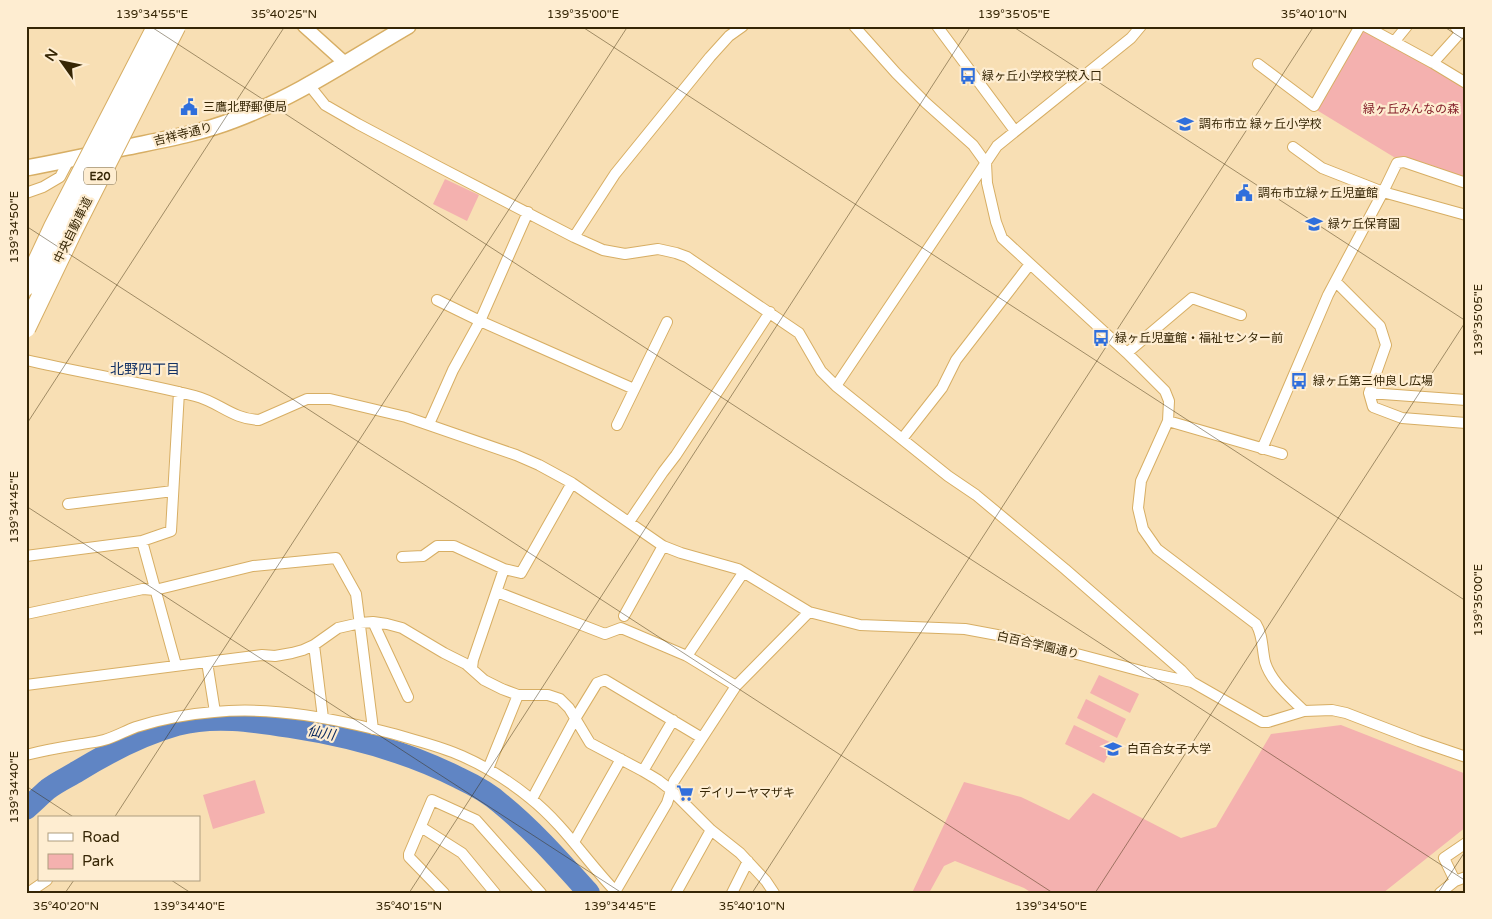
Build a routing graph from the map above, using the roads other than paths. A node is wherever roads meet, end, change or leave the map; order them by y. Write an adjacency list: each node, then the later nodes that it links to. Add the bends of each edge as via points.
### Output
1 (157, 26): 32 (highway, 中央自動車道 / E20, bridge)
2 (176, 26): 38 (highway, 中央自動車道 / E20, bridge)
3 (304, 26): 14 (street)
4 (408, 26): 14 (main road, 吉祥寺通り)
5 (743, 26): 29 (street, via 729,36 626,161)
6 (854, 26): 22 (street, via 908,85 973,145)
7 (937, 26): 19 (street)
8 (1141, 26): 19 (street, via 1131,38)
9 (1360, 26): 16 (street, via 1314,106)
10 (1366, 26): 13 (street)
11 (1407, 26): 13 (street)
12 (1455, 26): 15 (street, via 1460,33)
13 (1394, 42): 15 (street)
14 (345, 63): 18 (main road, 吉祥寺通り)
15 (1433, 63): 17 (street)
16 (1258, 64)
17 (1466, 83)
18 (309, 85): 21 (main road, 吉祥寺通り, via 234,120 188,134); 27 (street, via 326,105 439,168)
19 (1014, 131): 22 (street, via 997,146)
20 (1293, 146): 25 (street, via 1322,168)
21 (69, 160): 23 (main road, 吉祥寺通り); 26 (street, via 60,177)
22 (986, 163): 30 (street, via 987,183 1002,238); 41 (street)
23 (26, 168)
24 (1466, 183): 25 (street, via 1402,162 1397,163)
25 (1383, 192): 28 (street); 31 (street)
26 (26, 193)
27 (528, 212): 29 (street); 36 (street)
28 (1466, 215)
29 (574, 237): 34 (street, via 603,250 625,254 658,250 687,257)
30 (1030, 264): 39 (street); 50 (street, via 956,360 942,388)
31 (1336, 282): 44 (street, via 1380,326 1386,345); 51 (street)
32 (26, 286)
33 (437, 300): 36 (street)
34 (770, 312): 41 (street, via 799,332 821,371); 56 (street)
35 (1241, 316): 39 (street, via 1192,298)
36 (480, 321): 42 (street); 47 (street)
37 (667, 322): 42 (street)
38 (26, 328)
39 (1127, 353): 46 (street, via 1165,391 1169,401)
40 (26, 360): 43 (street, 白百合学園通り)
41 (836, 386): 50 (street)
42 (634, 389): 49 (street)
43 (179, 392): 47 (street, 白百合学園通り, via 251,419 260,420 307,399 330,399); 54 (street)
44 (1369, 393): 45 (street); 48 (street, via 1373,407 1402,418)
45 (1466, 400)
46 (1168, 420): 51 (street); 80 (street, via 1141,481 1138,508 1144,530 1157,550 1256,624 1271,675)
47 (428, 424): 53 (street, 白百合学園通り, via 516,455)
48 (1466, 424)
49 (617, 425)
50 (902, 439): 75 (street, via 976,495)
51 (1262, 449): 52 (street)
52 (1282, 454)
53 (572, 483): 56 (street, 白百合学園通り); 61 (street, via 521,573)
54 (173, 491): 55 (street); 57 (street, via 171,531)
55 (68, 504)
56 (628, 522): 58 (street, 白百合学園通り)
57 (142, 541): 59 (street); 63 (street)
58 (663, 546): 62 (street, 白百合学園通り); 67 (street)
59 (26, 556)
60 (402, 557): 61 (street, via 423,556 437,546 454,546)
61 (504, 569): 64 (street)
62 (744, 573): 65 (street, 白百合学園通り); 71 (street)
63 (155, 590): 66 (street, via 143,589); 69 (street, via 252,566 336,558 356,594); 73 (street)
64 (497, 592): 71 (street, via 605,634 621,628); 74 (street)
65 (809, 612): 75 (street, 白百合学園通り, via 860,624 965,629 1024,640); 77 (street)
66 (26, 614)
67 (624, 616)
68 (373, 622): 69 (street); 74 (street, via 402,628); 79 (street)
69 (360, 623): 70 (street, via 338,628); 85 (street)
70 (314, 645): 72 (street, via 284,655); 82 (street)
71 (687, 656): 77 (street)
72 (207, 662): 73 (street); 81 (street)
73 (176, 665): 76 (street)
74 (472, 668): 78 (street, via 488,683)
75 (1192, 682): 80 (street, 白百合学園通り, via 1262,722)
76 (26, 685)
77 (736, 686): 86 (street)
78 (518, 696): 83 (street, via 548,695 560,699); 90 (street)
79 (408, 697)
80 (1304, 711): 88 (street, 白百合学園通り, via 1346,713)
81 (215, 712): 82 (street, via 270,712); 87 (street, via 158,721 104,740)
82 (323, 718): 85 (street)
83 (575, 719): 84 (street, via 597,682 604,680); 89 (street, via 590,743); 93 (street)
84 (673, 720): 86 (street); 91 (street)
85 (373, 729): 90 (street, via 429,744)
86 (702, 738): 92 (street)
87 (26, 755)
88 (1466, 756)
89 (621, 759): 91 (street); 96 (street)
90 (488, 769): 93 (street)
91 (643, 771): 92 (street)
92 (671, 790): 95 (street); 102 (street, via 667,803)
93 (532, 799): 96 (street)
94 (421, 827): 104 (street, via 409,858); 105 (street, via 462,854); 106 (street, via 432,800 476,820)
95 (711, 830): 98 (street); 107 (street)
96 (574, 842): 102 (street)
97 (1466, 842): 100 (street, via 1444,858)
98 (748, 861): 108 (street); 109 (street)
99 (1466, 877): 100 (street)
100 (1455, 880): 110 (street)
101 (44, 882): 103 (street)
102 (616, 892)
103 (28, 893)
104 (444, 893)
105 (495, 893)
106 (541, 893)
107 (676, 893)
108 (732, 893)
109 (774, 893)
110 (1440, 893)

